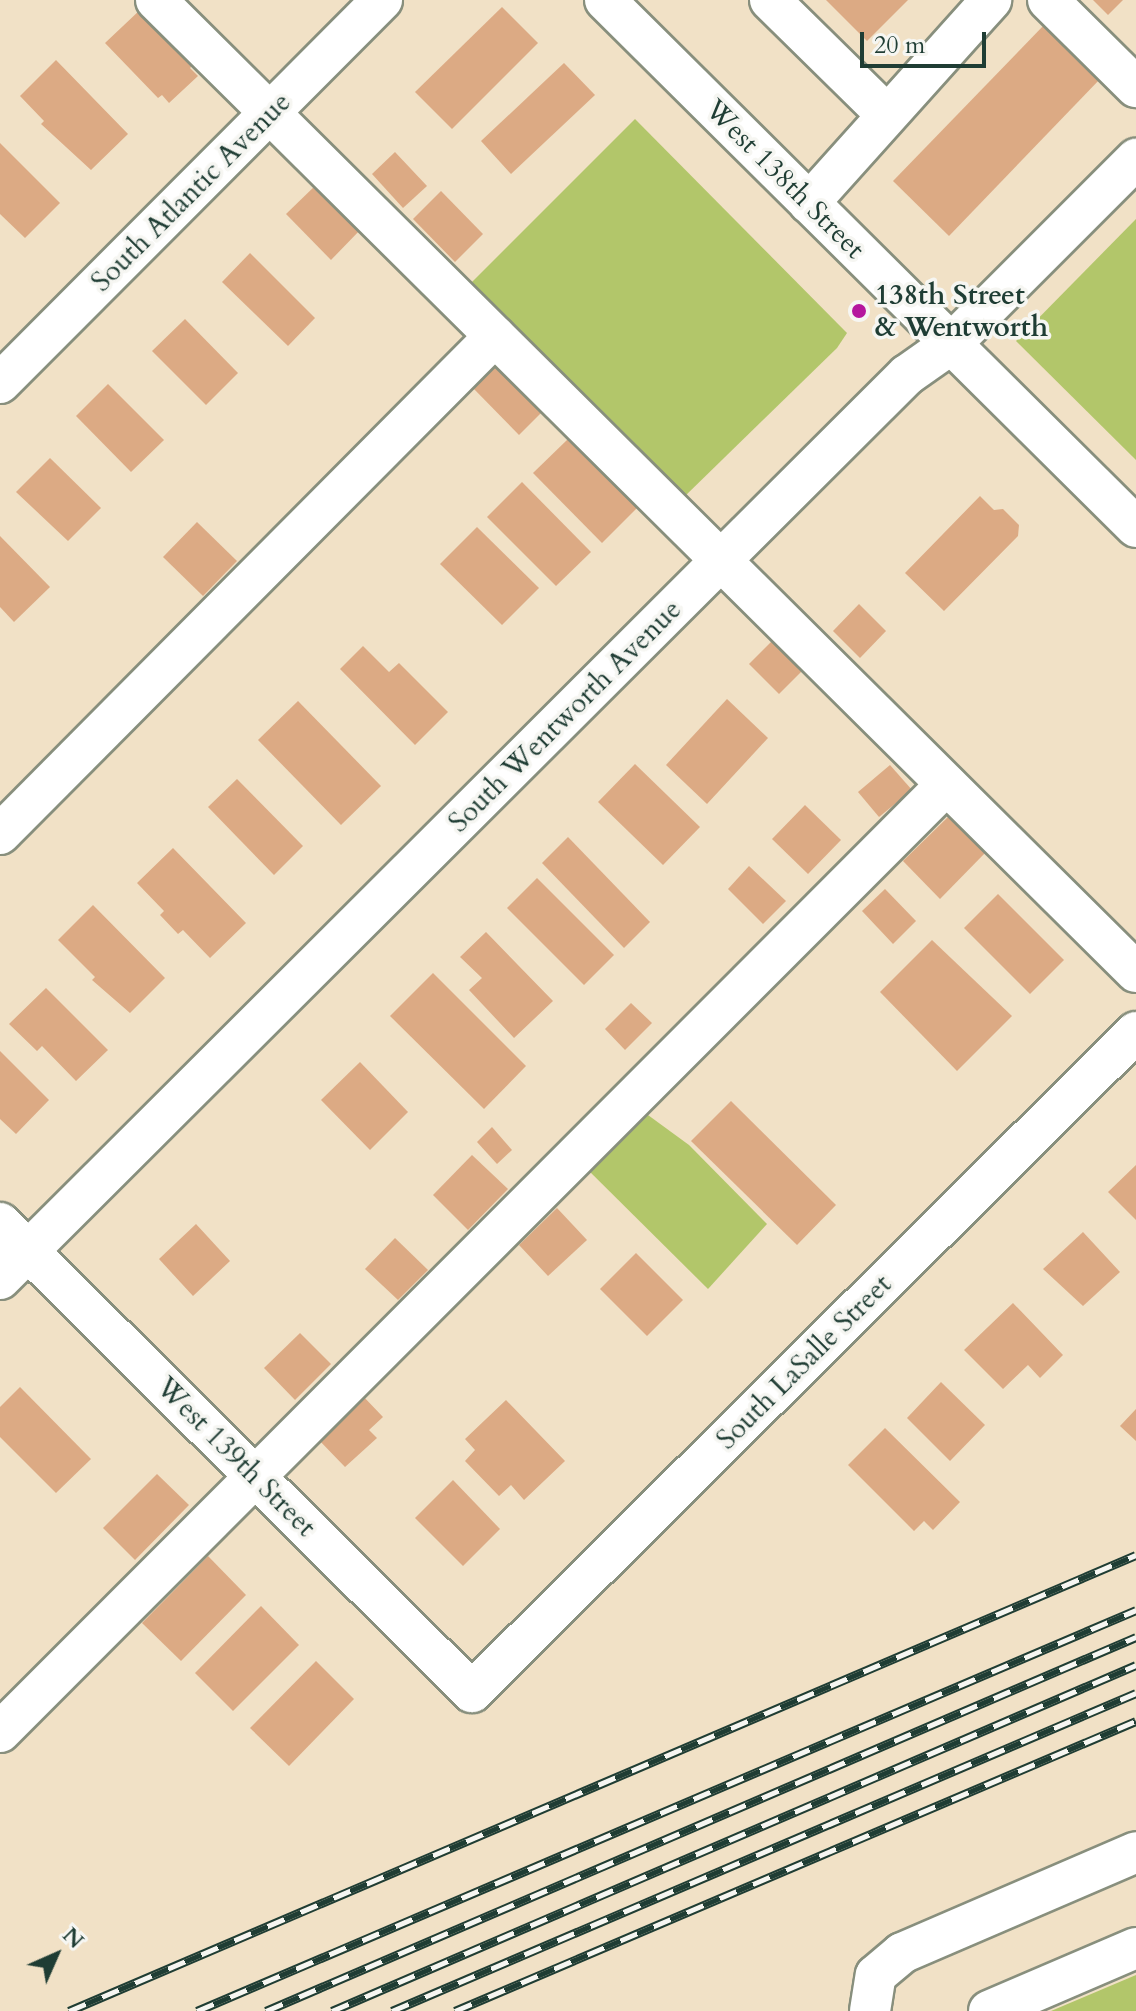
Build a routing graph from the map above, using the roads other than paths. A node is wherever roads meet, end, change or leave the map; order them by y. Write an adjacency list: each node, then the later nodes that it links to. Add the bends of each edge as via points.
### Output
1 (156, 0): 8 (street)
2 (382, 0): 8 (street, South Atlantic Avenue)
3 (605, 0): 11 (street, West 138th Street)
4 (770, 0): 9 (street)
5 (991, 0): 9 (street)
6 (1048, 0): 7 (street)
7 (1136, 87)
8 (270, 113): 12 (street); 14 (street, South Atlantic Avenue)
9 (887, 115): 11 (street)
10 (1136, 159): 13 (street, South Wentworth Avenue)
11 (809, 203): 13 (street, West 138th Street)
12 (495, 336): 16 (street); 18 (street)
13 (951, 344): 15 (street, West 138th Street); 16 (street, South Wentworth Avenue, via 907,375)
14 (0, 383)
15 (1136, 527)
16 (721, 561): 17 (street); 22 (street, South Wentworth Avenue)
17 (946, 785): 19 (street); 24 (street)
18 (0, 834)
19 (1136, 972)
20 (1136, 1032): 25 (street, South LaSalle Street)
21 (0, 1223): 22 (street, West 139th Street)
22 (28, 1251): 23 (street, South Wentworth Avenue); 24 (street, West 139th Street)
23 (0, 1279)
24 (255, 1476): 25 (street, West 139th Street); 26 (street)
25 (472, 1692)
26 (0, 1732)
27 (1136, 1852): 29 (street, via 902,1953 876,1975)
28 (1136, 1948): 30 (street)
29 (870, 2011)
30 (989, 2011)

